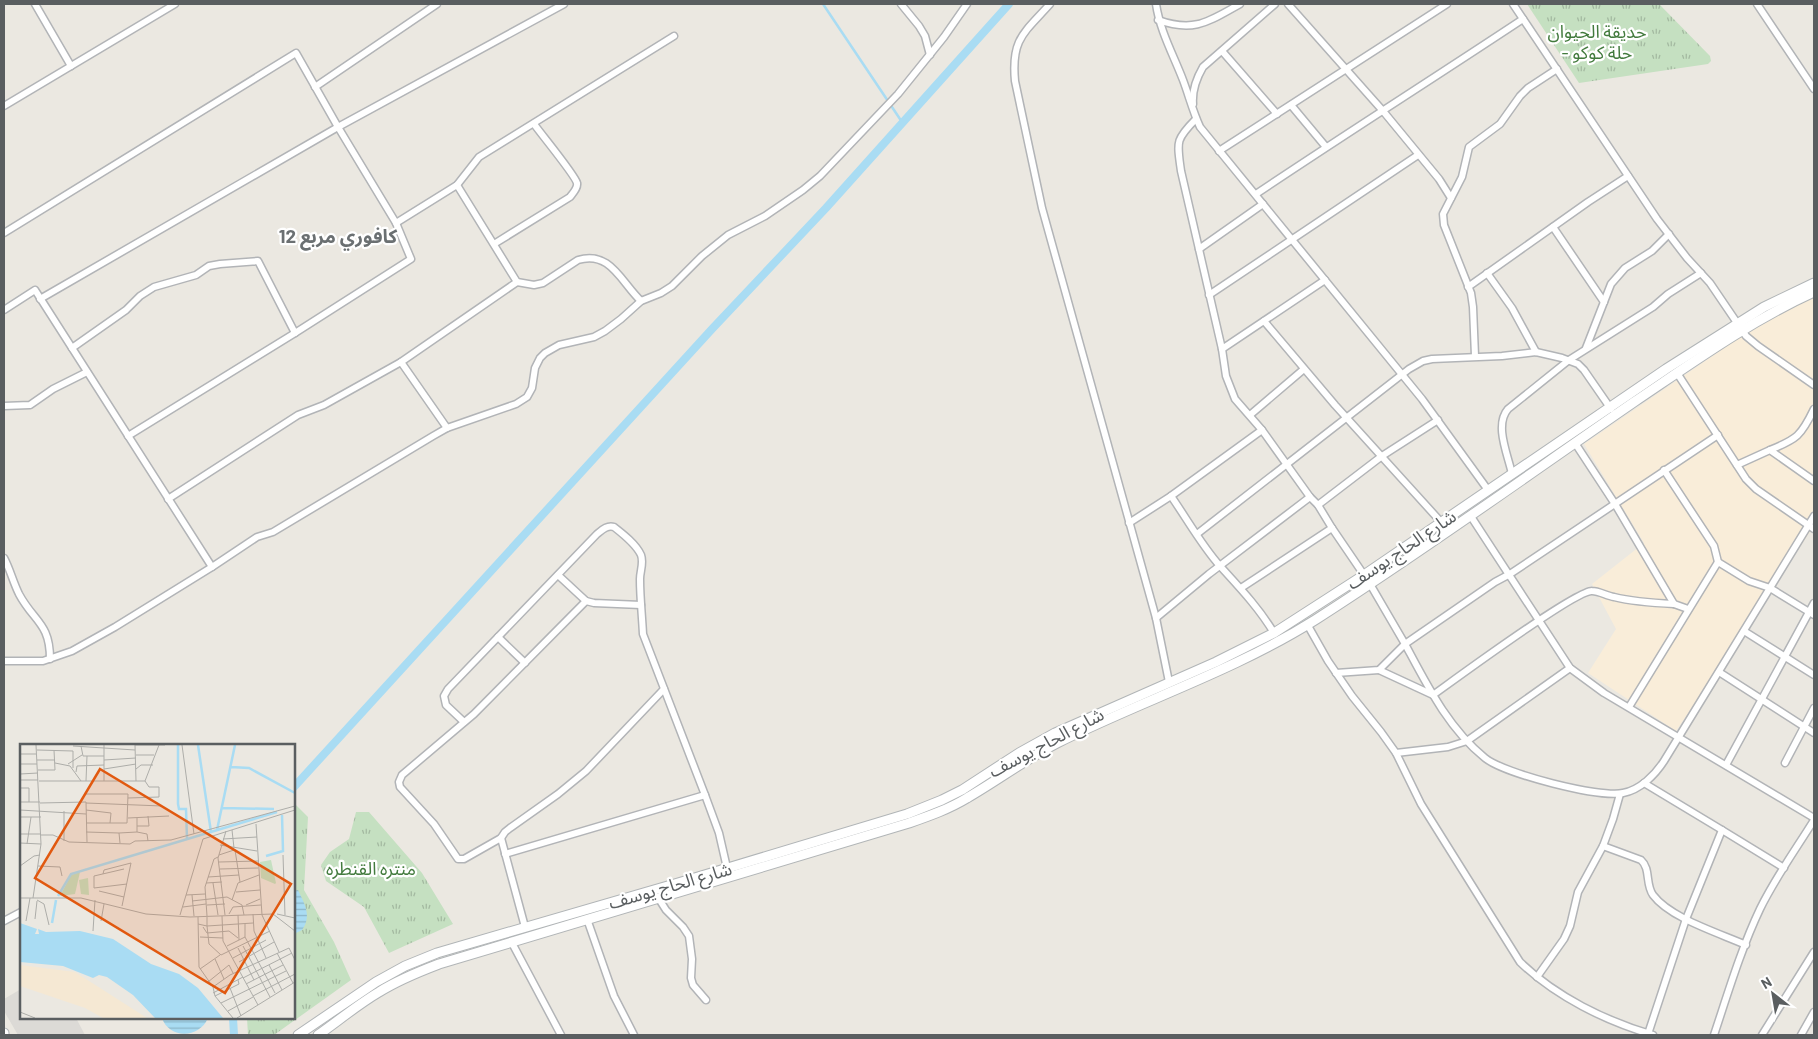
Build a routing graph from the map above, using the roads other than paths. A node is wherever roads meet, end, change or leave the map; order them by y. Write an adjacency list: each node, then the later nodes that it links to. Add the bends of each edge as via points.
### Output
1 (35, 4): 20 (street)
2 (175, 4): 20 (street)
3 (437, 4): 23 (street)
4 (564, 4): 31 (street)
5 (901, 4): 19 (street, via 926,36)
6 (967, 4): 19 (street)
7 (1050, 4): 101 (street, via 1019,41 1014,62 1015,80 1042,208)
8 (1156, 4): 16 (street)
9 (1240, 4): 16 (street, via 1192,26 1176,26)
10 (1275, 4): 18 (street)
11 (1288, 4): 22 (street)
12 (1447, 4): 22 (street)
13 (1513, 4): 15 (street)
14 (1757, 4): 24 (street)
15 (1524, 19): 21 (street); 27 (street)
16 (1158, 20): 29 (street)
17 (674, 36): 30 (street)
18 (1222, 51): 28 (street); 29 (street, via 1203,67 1198,76 1193,100)
19 (930, 55): 56 (street, via 820,176 778,208 720,241 672,286)
20 (72, 66): 26 (street)
21 (1557, 68): 35 (street); 38 (street, via 1528,88 1500,124 1468,147 1462,177)
22 (1345, 69): 25 (street); 27 (street)
23 (315, 87): 31 (street); 42 (street, via 296,53)
24 (1814, 89)
25 (1291, 105): 28 (street); 32 (street)
26 (4, 106)
27 (1383, 112): 32 (street); 34 (street)
28 (1277, 114): 33 (street)
29 (1196, 117): 33 (street); 46 (street, via 1182,133 1178,148 1180,171)
30 (534, 124): 36 (street, via 479,157); 45 (street, via 572,172 576,190 543,215)
31 (338, 127): 40 (street); 55 (street)
32 (1326, 147): 37 (street)
33 (1219, 151): 37 (street)
34 (1418, 155): 38 (street); 44 (street)
35 (1628, 176): 41 (street); 43 (street)
36 (457, 185): 40 (street); 45 (street)
37 (1256, 194): 39 (street)
38 (1451, 198): 52 (street, via 1442,218)
39 (1263, 204): 44 (street); 46 (street)
40 (396, 223): 61 (street, via 411,259)
41 (1553, 227): 48 (street); 57 (street)
42 (4, 233)
43 (1669, 234): 47 (street); 57 (street, via 1652,251 1625,268 1611,284)
44 (1292, 240): 49 (street); 54 (street)
45 (494, 244): 50 (street)
46 (1199, 249): 54 (street)
47 (1701, 272): 60 (street); 64 (street)
48 (1487, 273): 52 (street); 65 (street, via 1512,308)
49 (1325, 280): 59 (street); 72 (street)
50 (518, 282): 56 (street, via 540,285 578,260 598,259 609,265); 68 (street)
51 (1814, 283): 60 (main road, via 1781,298)
52 (1468, 286): 66 (street, via 1473,307)
53 (1814, 292): 60 (main road)
54 (1209, 295): 63 (street)
55 (40, 299): 58 (street, via 35,290); 62 (street)
56 (641, 300): 80 (street, via 604,332 559,345 545,353 535,368 532,388 526,398)
57 (1604, 302): 64 (street)
58 (4, 310)
59 (1264, 321): 63 (street); 69 (street)
60 (1740, 327): 71 (main road, شارع الحاج يوسف); 73 (street, via 1758,346); 76 (main road, شارع الحاج يوسف)
61 (295, 333): 62 (street, via 258,261 209,266 196,275 154,287); 83 (street)
62 (72, 348): 70 (street)
63 (1222, 349): 77 (street, via 1229,386 1235,399)
64 (1586, 349): 67 (street)
65 (1536, 352): 66 (street); 67 (street)
66 (1475, 356): 72 (street, via 1423,361)
67 (1569, 360): 76 (street, via 1584,370); 90 (street, via 1504,414 1502,432)
68 (401, 362): 80 (street); 95 (street, via 324,406 298,415)
69 (1304, 368): 77 (street); 78 (street)
70 (87, 372): 74 (street, via 53,389 30,406); 83 (street)
71 (1677, 373): 76 (main road, شارع الحاج يوسف); 82 (street)
72 (1403, 375): 78 (street); 79 (street)
73 (1814, 386)
74 (4, 406)
75 (1814, 409): 85 (street, via 1798,436)
76 (1613, 411): 84 (main road, شارع الحاج يوسف); 90 (main road, شارع الحاج يوسف)
77 (1250, 415): 81 (street)
78 (1348, 418): 86 (street); 87 (street)
79 (1438, 420): 86 (street); 92 (street)
80 (447, 428): 108 (street, via 273,532 257,537)
81 (1262, 430): 87 (street); 93 (street)
82 (1718, 435): 88 (street); 89 (street)
83 (128, 436): 95 (street)
84 (1575, 443): 96 (street); 98 (main road, شارع الحاج يوسف)
85 (1770, 450): 88 (street); 91 (street)
86 (1382, 456): 97 (street); 100 (street)
87 (1287, 464): 94 (street); 104 (street)
88 (1737, 465): 102 (street, via 1756,489)
89 (1664, 470): 96 (street); 106 (street, via 1714,546)
90 (1512, 474): 92 (main road, شارع الحاج يوسف)
91 (1814, 481)
92 (1488, 490): 100 (main road, شارع الحاج يوسف)
93 (1171, 496): 101 (street); 104 (street)
94 (1310, 497): 97 (street); 107 (street)
95 (168, 499): 108 (street)
96 (1615, 504): 109 (street); 116 (street)
97 (1318, 505): 103 (street)
98 (1470, 515): 109 (street); 112 (main road, شارع الحاج يوسف)
99 (1814, 516): 102 (street)
100 (1441, 522): 111 (main road, شارع الحاج يوسف)
101 (1129, 523): 121 (street)
102 (1811, 527): 114 (street)
103 (1332, 528): 111 (street); 113 (street)
104 (1197, 534): 107 (street)
105 (4, 558): 129 (street, via 19,594 46,632)
106 (1718, 562): 114 (street, via 1749,581); 119 (street)
107 (1220, 566): 113 (street); 121 (street)
108 (212, 567): 129 (street, via 89,642)
109 (1510, 574): 122 (street); 127 (street, via 1480,591)
110 (558, 575): 115 (street); 118 (street, via 597,534 605,528 614,527 641,555); 126 (street)
111 (1364, 575): 125 (main road, شارع الحاج يوسف)
112 (1370, 584): 123 (main road, شارع الحاج يوسف); 127 (street)
113 (1242, 588): 125 (street)
114 (1770, 588): 120 (street); 124 (street)
115 (586, 600): 118 (street, via 610,605); 131 (street)
116 (1674, 604): 119 (street); 122 (street, via 1643,603 1592,591)
117 (1814, 604): 120 (street)
118 (641, 605): 138 (street, via 643,634)
119 (1688, 609): 141 (street)
120 (1812, 613): 128 (street)
121 (1156, 618): 137 (street)
122 (1540, 620): 132 (street); 139 (street)
123 (1307, 624): 135 (street); 161 (main road, شارع الحاج يوسف, via 1234,665 1041,751 951,807 909,823)
124 (1744, 631): 128 (street); 134 (street)
125 (1274, 633): 137 (main road, شارع الحاج يوسف)
126 (498, 637): 131 (street); 143 (street, via 444,696 446,705)
127 (1406, 644): 133 (street); 139 (street)
128 (1785, 657): 136 (street); 140 (street)
129 (50, 659): 130 (street)
130 (4, 661)
131 (526, 663): 143 (street)
132 (1570, 668): 141 (street); 147 (street)
133 (1379, 670): 135 (street); 139 (street)
134 (1720, 672): 140 (street); 146 (street)
135 (1336, 673): 148 (street)
136 (1814, 675)
137 (1168, 682): 159 (main road, شارع الحاج يوسف, via 1055,733 962,790 926,808)
138 (664, 689): 153 (street); 156 (street, via 586,771 510,828)
139 (1433, 695): 147 (street)
140 (1762, 700): 144 (street); 150 (street)
141 (1629, 707): 146 (street)
142 (1814, 708): 144 (street)
143 (464, 722): 156 (street, via 402,775 400,787 434,824 458,859 464,859)
144 (1804, 726): 145 (street); 149 (street)
145 (1814, 733)
146 (1678, 738): 150 (street); 151 (street, via 1660,768)
147 (1467, 741): 148 (street); 152 (street, via 1485,758 1508,771 1568,787)
148 (1396, 753): 170 (street, via 1421,804 1514,954)
149 (1785, 763)
150 (1726, 765): 154 (street)
151 (1644, 783): 152 (street); 155 (street)
152 (1620, 794): 157 (street)
153 (705, 795): 158 (street); 159 (street)
154 (1814, 819): 160 (street)
155 (1722, 830): 160 (street); 164 (street)
156 (502, 838): 158 (street)
157 (1602, 846): 164 (street, via 1641,860 1646,867 1651,892 1658,902); 170 (street, via 1578,892 1570,926)
158 (506, 854): 166 (street)
159 (727, 868): 166 (main road, شارع الحاج يوسف)
160 (1784, 868): 168 (street, via 1760,910)
161 (659, 899): 163 (main road, شارع الحاج يوسف); 171 (street, via 689,936 691,978)
162 (20, 913): 165 (street)
163 (588, 919): 167 (main road, شارع الحاج يوسف); 177 (street, via 614,996)
164 (1686, 919): 168 (street); 173 (street)
165 (4, 922)
166 (524, 927): 174 (main road, شارع الحاج يوسف, via 437,953 400,969)
167 (511, 940): 175 (main road, شارع الحاج يوسف, via 406,977 361,1003); 176 (street)
168 (1746, 945): 178 (street)
169 (1814, 952): 179 (street)
170 (1537, 977): 173 (street, via 1581,1005)
171 (706, 1000)
172 (1814, 1012): 180 (street)
173 (1651, 1034)
174 (298, 1035)
175 (318, 1035)
176 (562, 1035)
177 (634, 1035)
178 (1714, 1035)
179 (1762, 1035)
180 (1801, 1035)

